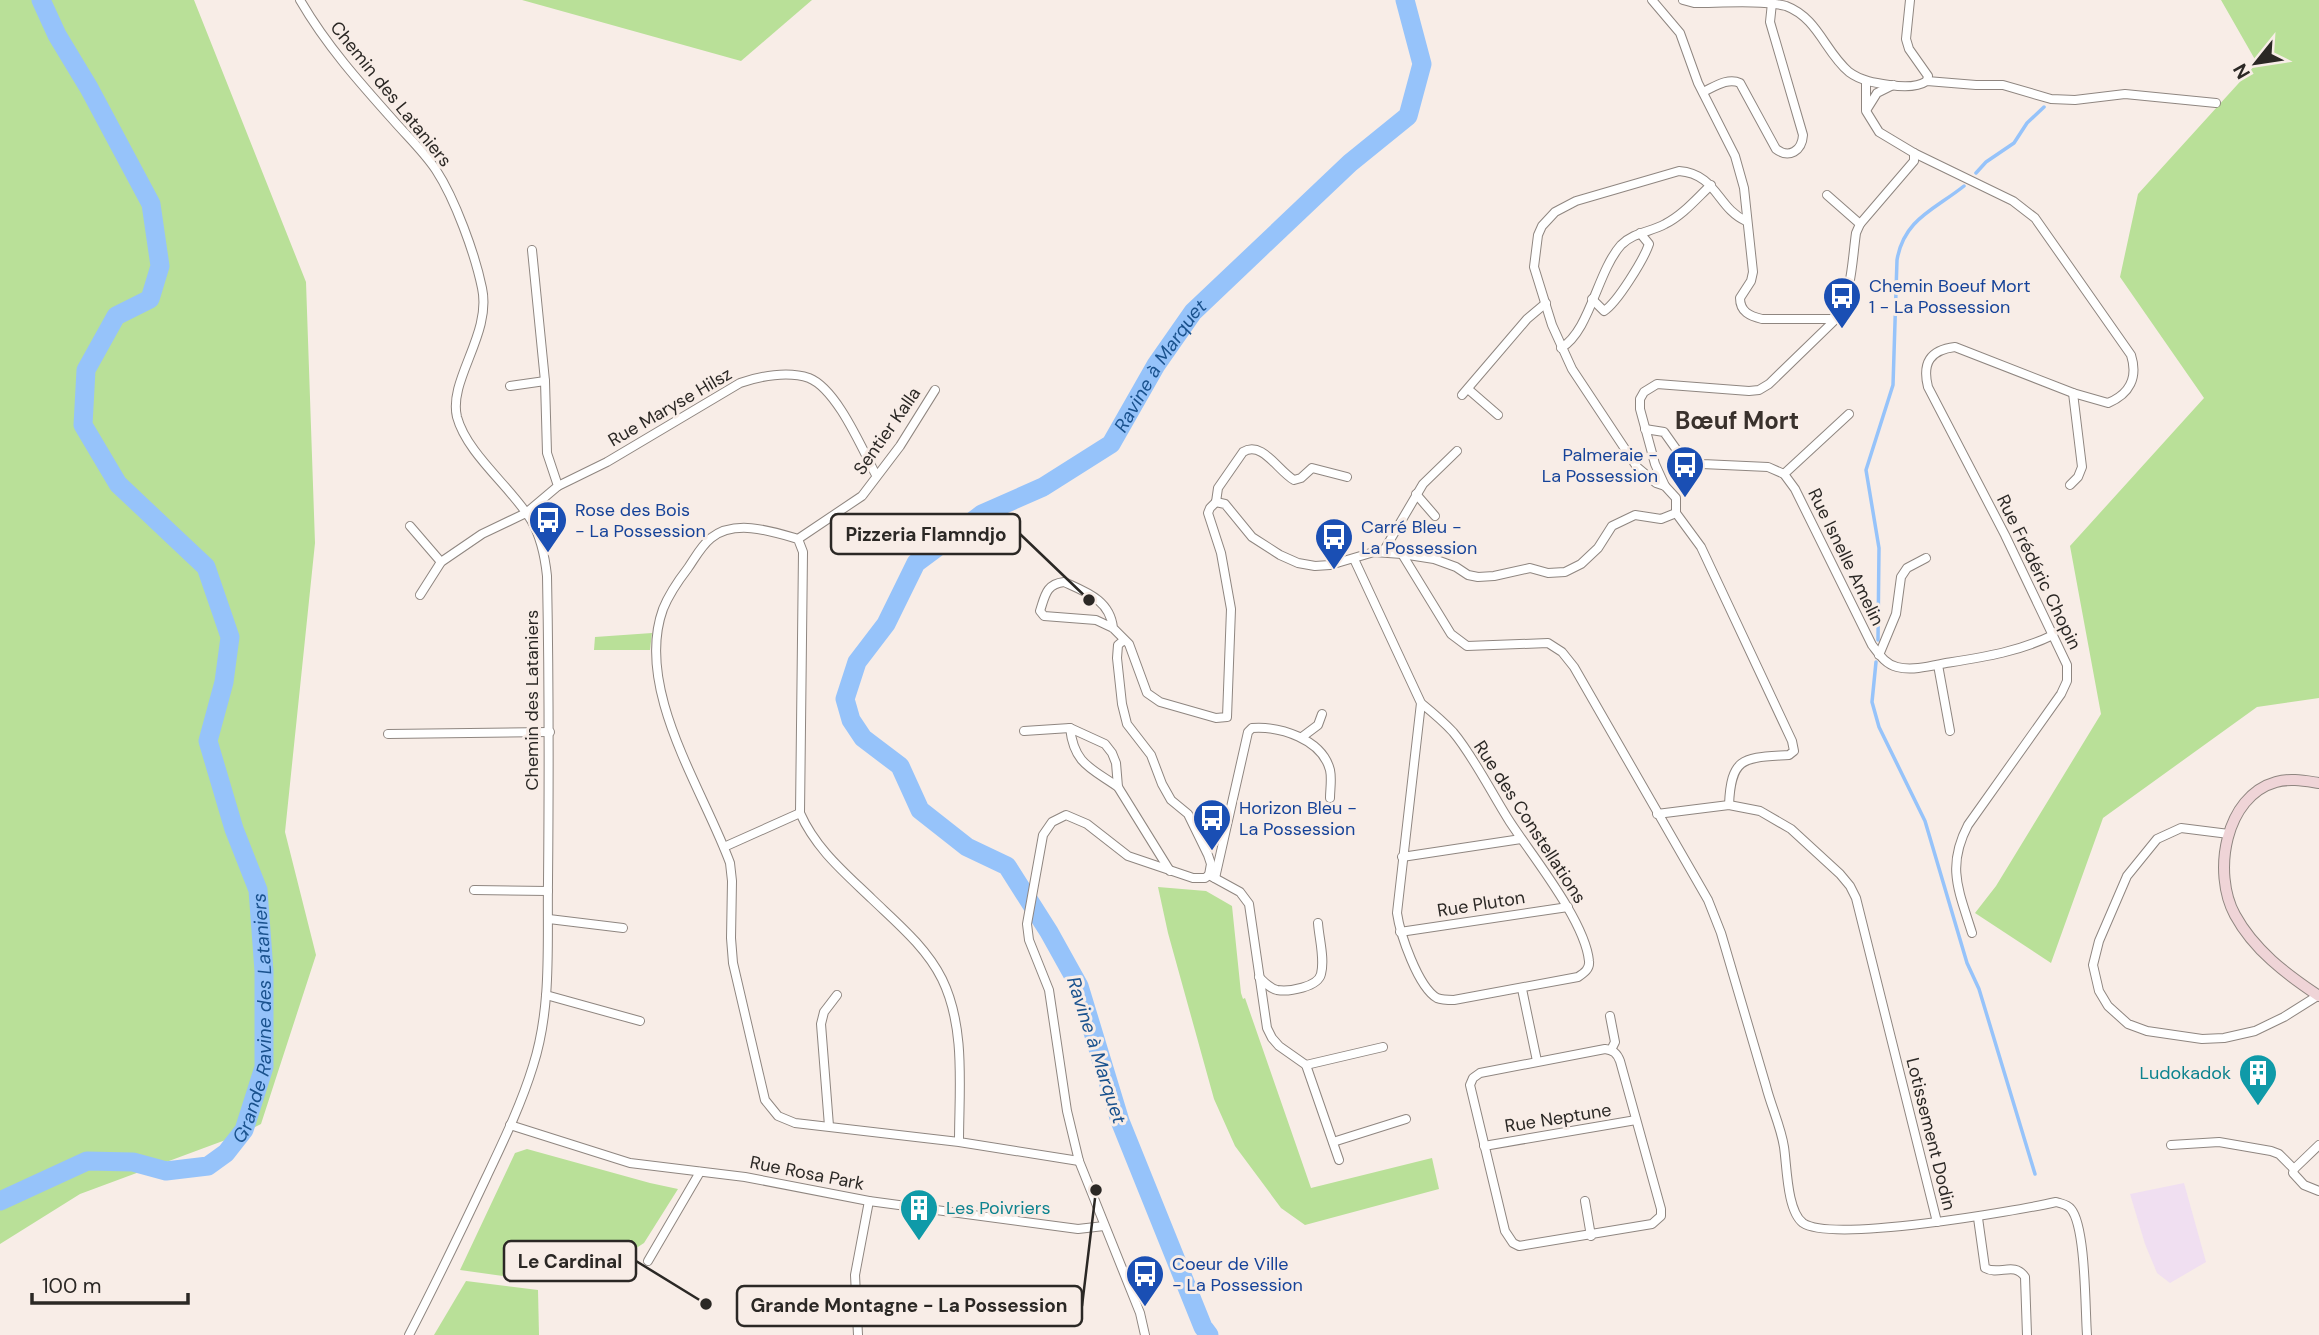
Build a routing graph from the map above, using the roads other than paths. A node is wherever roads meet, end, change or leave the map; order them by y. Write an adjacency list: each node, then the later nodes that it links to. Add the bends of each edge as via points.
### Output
1 (300, 0): 39 (street, Chemin des Lataniers, via 340,60 420,150 447,188 483,290 478,338 459,387 458,418 478,455)
2 (1652, 0): 9 (street, via 1680,33)
3 (1683, 0): 5 (street)
4 (1910, 0): 7 (street, via 1906,39 1928,75)
5 (1772, 3): 6 (street, via 1802,16 1850,72); 9 (street, via 1770,22 1803,135 1799,149 1789,154 1776,149 1735,80)
6 (1866, 81): 8 (street); 11 (street)
7 (1927, 81): 8 (street); 10 (street, via 2003,85 2051,99 2125,94)
8 (1893, 85): 11 (street, via 1877,93)
9 (1703, 92): 15 (street, via 1740,171)
10 (2216, 103)
11 (1866, 111): 12 (street, via 1879,132)
12 (1914, 153): 16 (street, via 1914,161); 26 (street, Rue Frédéric Chopin, via 2014,201 2035,218 2131,355 2132,383 2115,400 2099,402)
13 (1711, 185): 15 (street, via 1729,209); 17 (street, via 1674,219); 20 (street, via 1679,171 1576,201 1555,212 1542,226 1535,244 1534,267)
14 (1827, 195): 16 (street)
15 (1746, 221): 21 (street, via 1753,272 1740,298 1746,312 1762,319)
16 (1860, 224): 21 (street, via 1848,295)
17 (1640, 233): 19 (street, via 1620,246); 19 (street, via 1649,244 1614,301 1604,311)
18 (532, 250): 23 (street)
19 (1592, 299): 22 (street, via 1579,330)
20 (1546, 303): 22 (street); 28 (street, via 1465,392)
21 (1836, 318): 29 (street, via 1759,390 1650,387 1640,399)
22 (1561, 348): 36 (street, via 1627,454 1646,476)
23 (545, 381): 24 (street); 35 (street, via 547,453)
24 (510, 386)
25 (935, 390): 32 (street, Sentier Kalla)
26 (2073, 393): 34 (street, via 2082,467); 51 (street, Rue Frédéric Chopin, via 1955,347 1930,357 1924,371)
27 (1849, 414): 31 (street)
28 (1498, 415)
29 (1645, 429): 31 (street, via 1664,432 1681,456 1695,463 1768,467); 36 (street)
30 (1457, 451): 37 (street)
31 (1784, 474): 53 (street, Rue Isnelle Amelin)
32 (876, 475): 35 (street, Rue Maryse Hilsz, via 829,393 810,379 786,375 740,383 607,463); 43 (street, Sentier Kalla, via 862,496)
33 (1347, 477): 38 (street, via 1312,468 1294,480 1259,450 1248,449 1218,488)
34 (2070, 485)
35 (558, 486): 39 (street, Rue Maryse Hilsz)
36 (1665, 486): 40 (street, via 1676,498)
37 (1416, 494): 41 (street); 44 (street)
38 (1216, 502): 47 (street, via 1225,504 1261,544 1298,563 1330,565); 52 (street, via 1208,513 1231,609 1227,717 1160,702 1147,693)
39 (526, 513): 48 (street, via 482,534); 60 (street, Chemin des Lataniers, via 538,534 547,576)
40 (1676, 513): 45 (street, via 1661,519 1635,515 1612,526 1598,548 1565,572 1530,568 1478,577 1434,559); 66 (street, via 1701,547 1793,741 1794,751 1789,755 1749,758 1738,765 1730,780)
41 (1435, 516)
42 (410, 526): 48 (street)
43 (798, 539): 67 (street, via 803,552); 71 (street, via 748,527 719,533 704,545 670,593 658,630 657,665 665,706)
44 (1383, 552): 45 (street); 47 (street)
45 (1402, 554): 68 (street, Lotissement Dodin, via 1460,642 1467,646 1548,643 1562,652)
46 (1926, 558): 53 (street, Rue Isnelle Amelin, via 1907,568 1901,577 1896,614)
47 (1354, 559): 55 (street, Rue des Constellations)
48 (441, 562): 49 (street)
49 (420, 594)
50 (1113, 628): 50 (street, via 1110,614 1091,594 1064,582 1047,590 1040,611 1044,616 1096,620); 52 (street)
51 (2053, 635): 54 (street, via 2004,654); 82 (street, Rue Frédéric Chopin, via 2067,666 2062,694 1959,843 1956,880)
52 (1124, 640): 74 (street, via 1118,645 1117,658 1124,715 1156,762 1171,800 1188,814 1208,855)
53 (1879, 655): 54 (street, via 1907,668)
54 (1938, 664): 59 (street)
55 (1421, 703): 70 (street, Rue des Constellations, via 1454,733); 72 (street, Rue des Constellations)
56 (1322, 715): 62 (street, via 1318,725)
57 (1070, 728): 58 (street); 64 (street, via 1076,755); 64 (street, via 1105,744 1116,763)
58 (1024, 731)
59 (1950, 731)
60 (550, 732): 61 (street); 76 (street, Chemin des Lataniers)
61 (388, 734)
62 (1302, 737): 65 (street, via 1329,767); 74 (street, via 1261,727 1248,732)
63 (2319, 783): 69 (main road, via 2293,780 2259,789 2236,816)
64 (1118, 787): 73 (street)
65 (1330, 798)
66 (1730, 805): 68 (street, Lotissement Dodin); 111 (street, Lotissement Dodin, via 1760,811 1791,829 1840,874 1856,898)
67 (800, 813): 71 (street); 98 (street, via 817,844 907,933 942,978 958,1038)
68 (1657, 814): 111 (street, Lotissement Dodin, via 1708,901 1721,933 1784,1143 1793,1209 1799,1219 1806,1225 1830,1228)
69 (2230, 834): 87 (main road, via 2225,883 2234,913 2276,965); 87 (street, via 2181,828 2157,839 2127,876 2099,941 2093,965 2099,991 2127,1024 2202,1039 2255,1031)
70 (1521, 839): 72 (street); 77 (street, Rue des Constellations)
71 (724, 847): 97 (street, via 732,881 733,963 765,1100 778,1116 795,1123)
72 (1402, 857): 81 (street, Rue des Constellations, via 1396,913)
73 (1170, 871): 74 (street, via 1198,879); 104 (street, via 1128,856 1087,824 1066,816 1052,822 1043,835 1027,924 1049,990)
74 (1212, 876): 83 (street, via 1240,892 1249,904)
75 (474, 890): 76 (street)
76 (548, 891): 78 (street, Chemin des Lataniers)
77 (1567, 907): 81 (street, Rue Pluton); 84 (street, Rue des Constellations, via 1585,945 1587,970 1578,977)
78 (549, 919): 80 (street); 85 (street, Chemin des Lataniers)
79 (1318, 923): 83 (street, via 1322,968 1317,981 1284,990 1268,986)
80 (623, 928)
81 (1400, 932): 84 (street, Rue des Constellations, via 1425,986 1437,997 1454,1000)
82 (1972, 933)
83 (1259, 977): 93 (street, via 1272,1038)
84 (1522, 989): 92 (street)
85 (546, 995): 89 (street); 96 (street, Chemin des Lataniers, via 533,1066)
86 (838, 995): 97 (street, via 821,1024)
87 (2319, 995)
88 (1610, 1016): 91 (street, via 1615,1042)
89 (640, 1021)
90 (1383, 1048): 93 (street)
91 (1611, 1050): 92 (street); 95 (street, via 1620,1061)
92 (1537, 1062): 101 (street, via 1474,1078 1470,1085)
93 (1306, 1065): 99 (street)
94 (1406, 1119): 99 (street)
95 (1636, 1120): 101 (street, Rue Neptune); 113 (street, via 1661,1216 1652,1224)
96 (510, 1125): 106 (street, Rue Rosa Park, via 630,1163); 115 (street, Chemin des Lataniers)
97 (829, 1126): 98 (street)
98 (960, 1142): 104 (street)
99 (1334, 1142): 103 (street)
100 (2171, 1145): 105 (street, via 2225,1143 2271,1151)
101 (1484, 1146): 113 (street, via 1505,1231 1513,1243 1519,1246)
102 (2319, 1146): 105 (street)
103 (1339, 1160)
104 (1079, 1161): 112 (street)
105 (2294, 1168): 107 (street, via 2304,1185)
106 (700, 1172): 108 (street, Rue Rosa Park); 114 (street)
107 (2319, 1191)
108 (869, 1201): 112 (street, Rue Rosa Park, via 1078,1229); 116 (street, via 855,1275)
109 (1585, 1201): 113 (street)
110 (1978, 1218): 111 (street); 118 (street, via 1985,1268 2015,1268 2025,1277); 119 (street, via 2056,1202 2072,1210 2078,1221)
111 (1937, 1222)
112 (1104, 1226): 117 (street)
113 (1591, 1236)
114 (648, 1261)
115 (409, 1335)
116 (858, 1335)
117 (1145, 1335)
118 (2027, 1335)
119 (2087, 1335)

